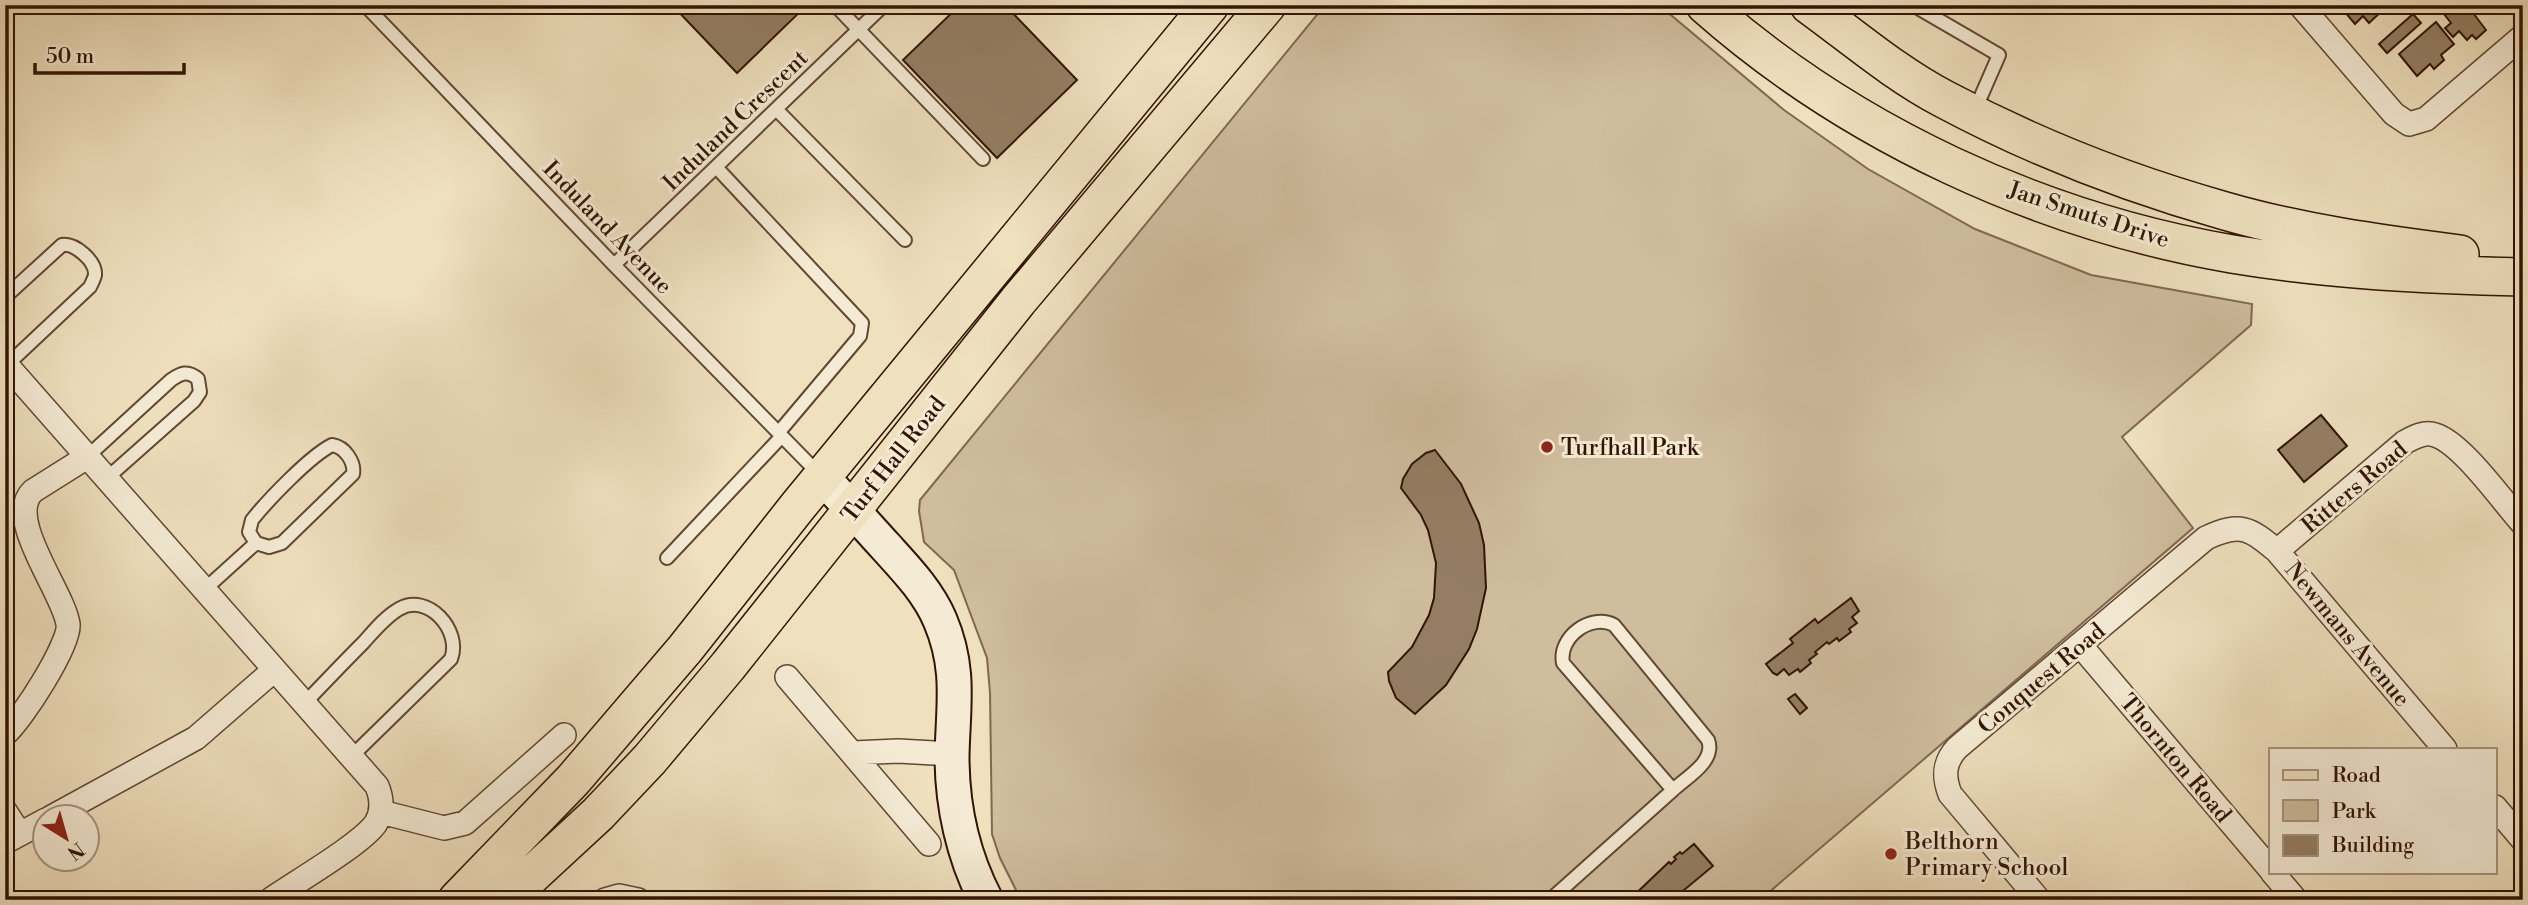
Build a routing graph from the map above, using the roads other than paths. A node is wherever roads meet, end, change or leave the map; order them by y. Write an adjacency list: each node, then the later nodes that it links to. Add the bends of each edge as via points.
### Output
1 (365, 5): 18 (lane, Induland Avenue)
2 (835, 5): 10 (lane)
3 (884, 5): 10 (lane, Induland Crescent)
4 (1210, 5): 24 (main road, Turf Hall Road)
5 (1267, 5): 26 (main road, Turf Hall Road, via 1018,301)
6 (1705, 5): 19 (main road, Jan Smuts Drive, via 1783,68 1880,128 1984,179 2082,217 2166,240 2271,260 2400,273)
7 (1809, 5): 13 (main road, Jan Smuts Drive, via 1942,98)
8 (1913, 5): 13 (lane, via 1999,54)
9 (2300, 5): 11 (street, via 2394,114 2409,124 2427,119)
10 (859, 29): 12 (lane, Induland Crescent); 14 (lane)
11 (2523, 37)
12 (776, 109): 15 (lane, Induland Crescent); 16 (lane)
13 (1974, 113): 17 (main road, Jan Smuts Drive, via 2060,153 2226,211 2364,240)
14 (982, 159)
15 (716, 167): 18 (lane, Induland Crescent); 22 (lane, via 862,323 860,336)
16 (905, 240)
17 (2523, 263)
18 (614, 265): 22 (lane, Induland Avenue)
19 (2523, 276)
20 (5, 297): 21 (lane, via 62,245 82,253 94,271 90,286)
21 (6, 364): 23 (street)
22 (781, 434): 24 (lane, Induland Avenue); 30 (lane)
23 (86, 457): 25 (street); 25 (lane, via 171,380 187,373 198,379 200,392 194,401); 36 (street, via 33,491 24,507 26,525 69,627 29,706)
24 (822, 477): 26 (street); 54 (main road, Turf Hall Road, via 621,725)
25 (106, 480): 31 (street)
26 (853, 510): 40 (street, via 930,599 941,622 955,676); 55 (main road, Turf Hall Road, via 650,759)
27 (2523, 524): 29 (street, Ritters Road, via 2457,449 2428,434 2404,442)
28 (256, 543): 28 (lane, via 249,532 260,510 322,451 332,445 343,449 354,467 344,486 282,543 269,547); 31 (lane)
29 (2277, 551): 32 (street, Conquest Road, via 2244,528 2206,538); 38 (street, Newmans Avenue)
30 (667, 558)
31 (203, 591): 33 (street)
32 (2081, 646): 51 (street, Thornton Road); 58 (street, Conquest Road, via 1957,748 1945,770 1950,794)
33 (273, 671): 35 (street); 43 (street, via 196,738)
34 (788, 677): 39 (street)
35 (303, 705): 41 (street); 41 (lane, via 398,609 424,607 441,618 454,640 451,659)
36 (5, 734)
37 (564, 735): 46 (street, via 465,823 444,828)
38 (2444, 748)
39 (853, 753): 40 (street); 50 (street)
40 (952, 754): 56 (street, via 959,827)
41 (352, 756): 46 (street, via 377,786)
42 (1673, 790): 42 (lane, via 1563,663 1562,650 1569,639 1590,623 1614,625 1709,740 1709,758); 57 (lane)
43 (74, 804)
44 (2496, 808): 49 (street)
45 (5, 811): 48 (street)
46 (381, 812): 53 (street, via 366,833)
47 (32, 828): 48 (street)
48 (13, 838)
49 (2523, 840)
50 (929, 844)
51 (2269, 869)
52 (2274, 874): 59 (street, Thornton Road)
53 (270, 900)
54 (457, 900)
55 (505, 900)
56 (986, 900)
57 (1550, 900)
58 (2039, 900)
59 (2296, 900)

